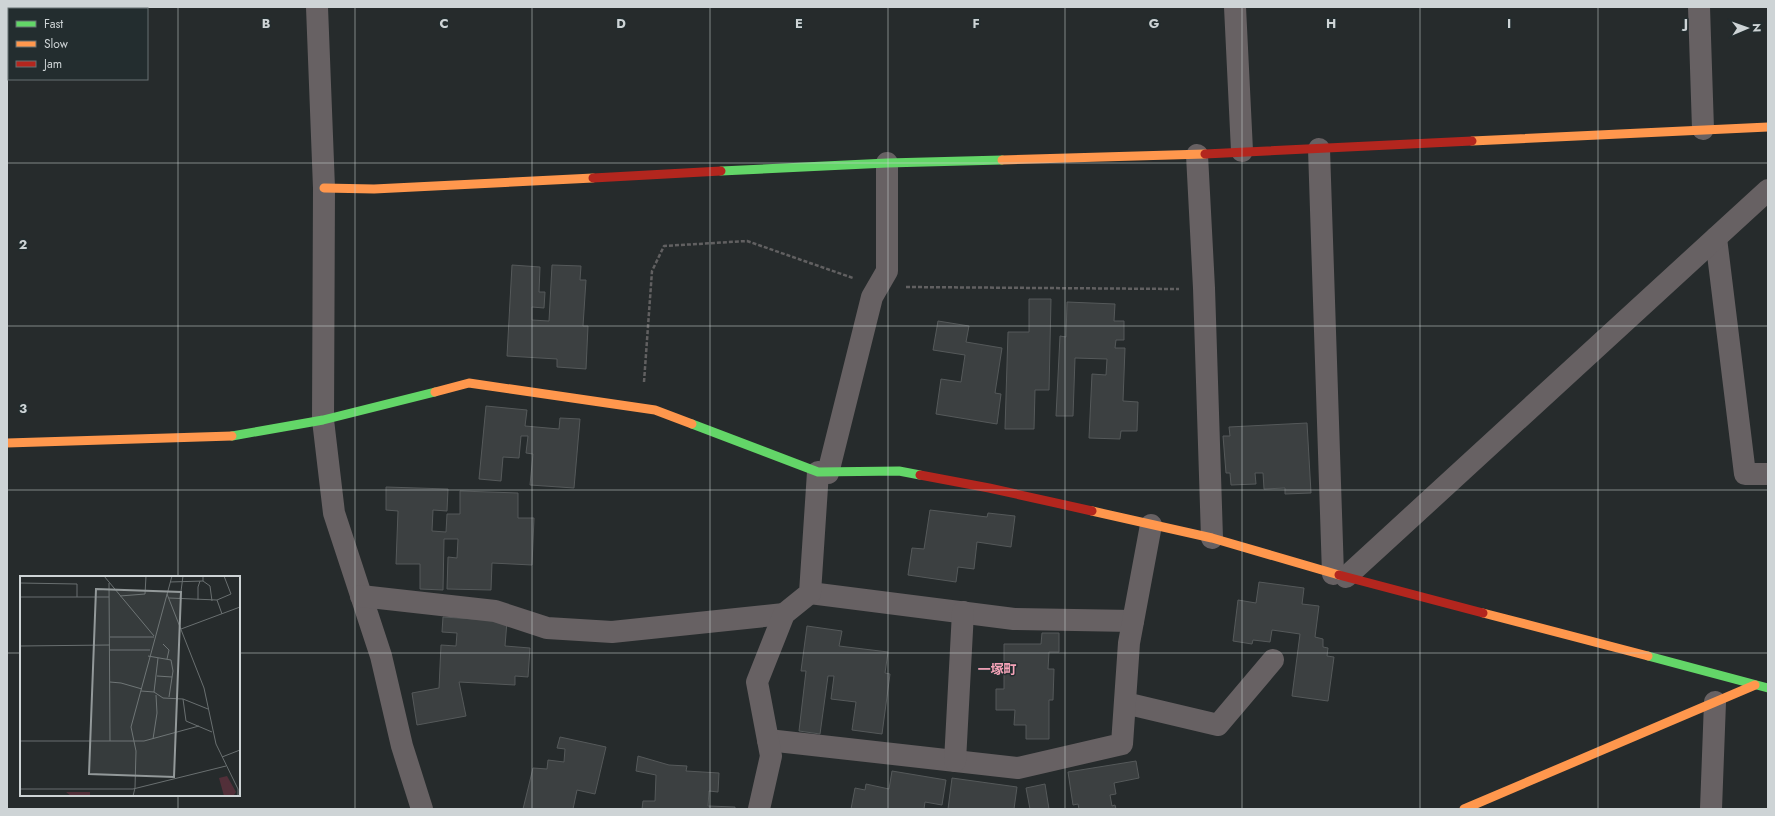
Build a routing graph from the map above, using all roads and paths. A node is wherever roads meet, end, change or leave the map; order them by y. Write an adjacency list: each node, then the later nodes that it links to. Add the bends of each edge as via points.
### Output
1 (317, 7): 10 (street)
2 (1235, 7): 7 (street)
3 (1699, 7): 5 (street)
4 (1768, 127): 5 (street)
5 (1703, 129): 6 (street)
6 (1319, 149): 7 (street); 19 (street)
7 (1242, 151): 8 (street)
8 (1197, 155): 9 (street); 18 (street)
9 (888, 163): 10 (street, via 382,188); 15 (street, via 887,271 872,297)
10 (324, 188): 13 (street)
11 (1768, 190): 12 (street)
12 (1716, 238): 16 (street, via 1745,474); 19 (street)
13 (323, 420): 14 (street, via 233,436); 15 (street, via 470,383 655,410); 21 (street, via 334,513)
14 (7, 443)
15 (823, 472): 17 (street, via 899,471 989,488); 20 (street)
16 (1768, 474)
17 (1151, 525): 18 (street); 24 (street)
18 (1212, 538): 19 (street)
19 (1339, 576): 26 (street)
20 (810, 593): 22 (street); 23 (street)
21 (361, 596): 23 (street, via 495,611 547,628 612,632); 32 (street, via 381,656 402,746)
22 (963, 612): 24 (street, via 1014,618); 31 (street)
23 (784, 614): 30 (street, via 757,682)
24 (1133, 621): 29 (street)
25 (1273, 660): 29 (street, via 1218,725)
26 (1755, 685): 27 (street); 28 (street)
27 (1768, 688)
28 (1715, 702): 34 (street); 35 (street)
29 (1125, 703): 31 (street, via 1122,744 1018,768)
30 (768, 740): 31 (street); 33 (street, via 771,756)
31 (955, 762)
32 (422, 809)
33 (759, 809)
34 (1464, 809)
35 (1711, 809)

